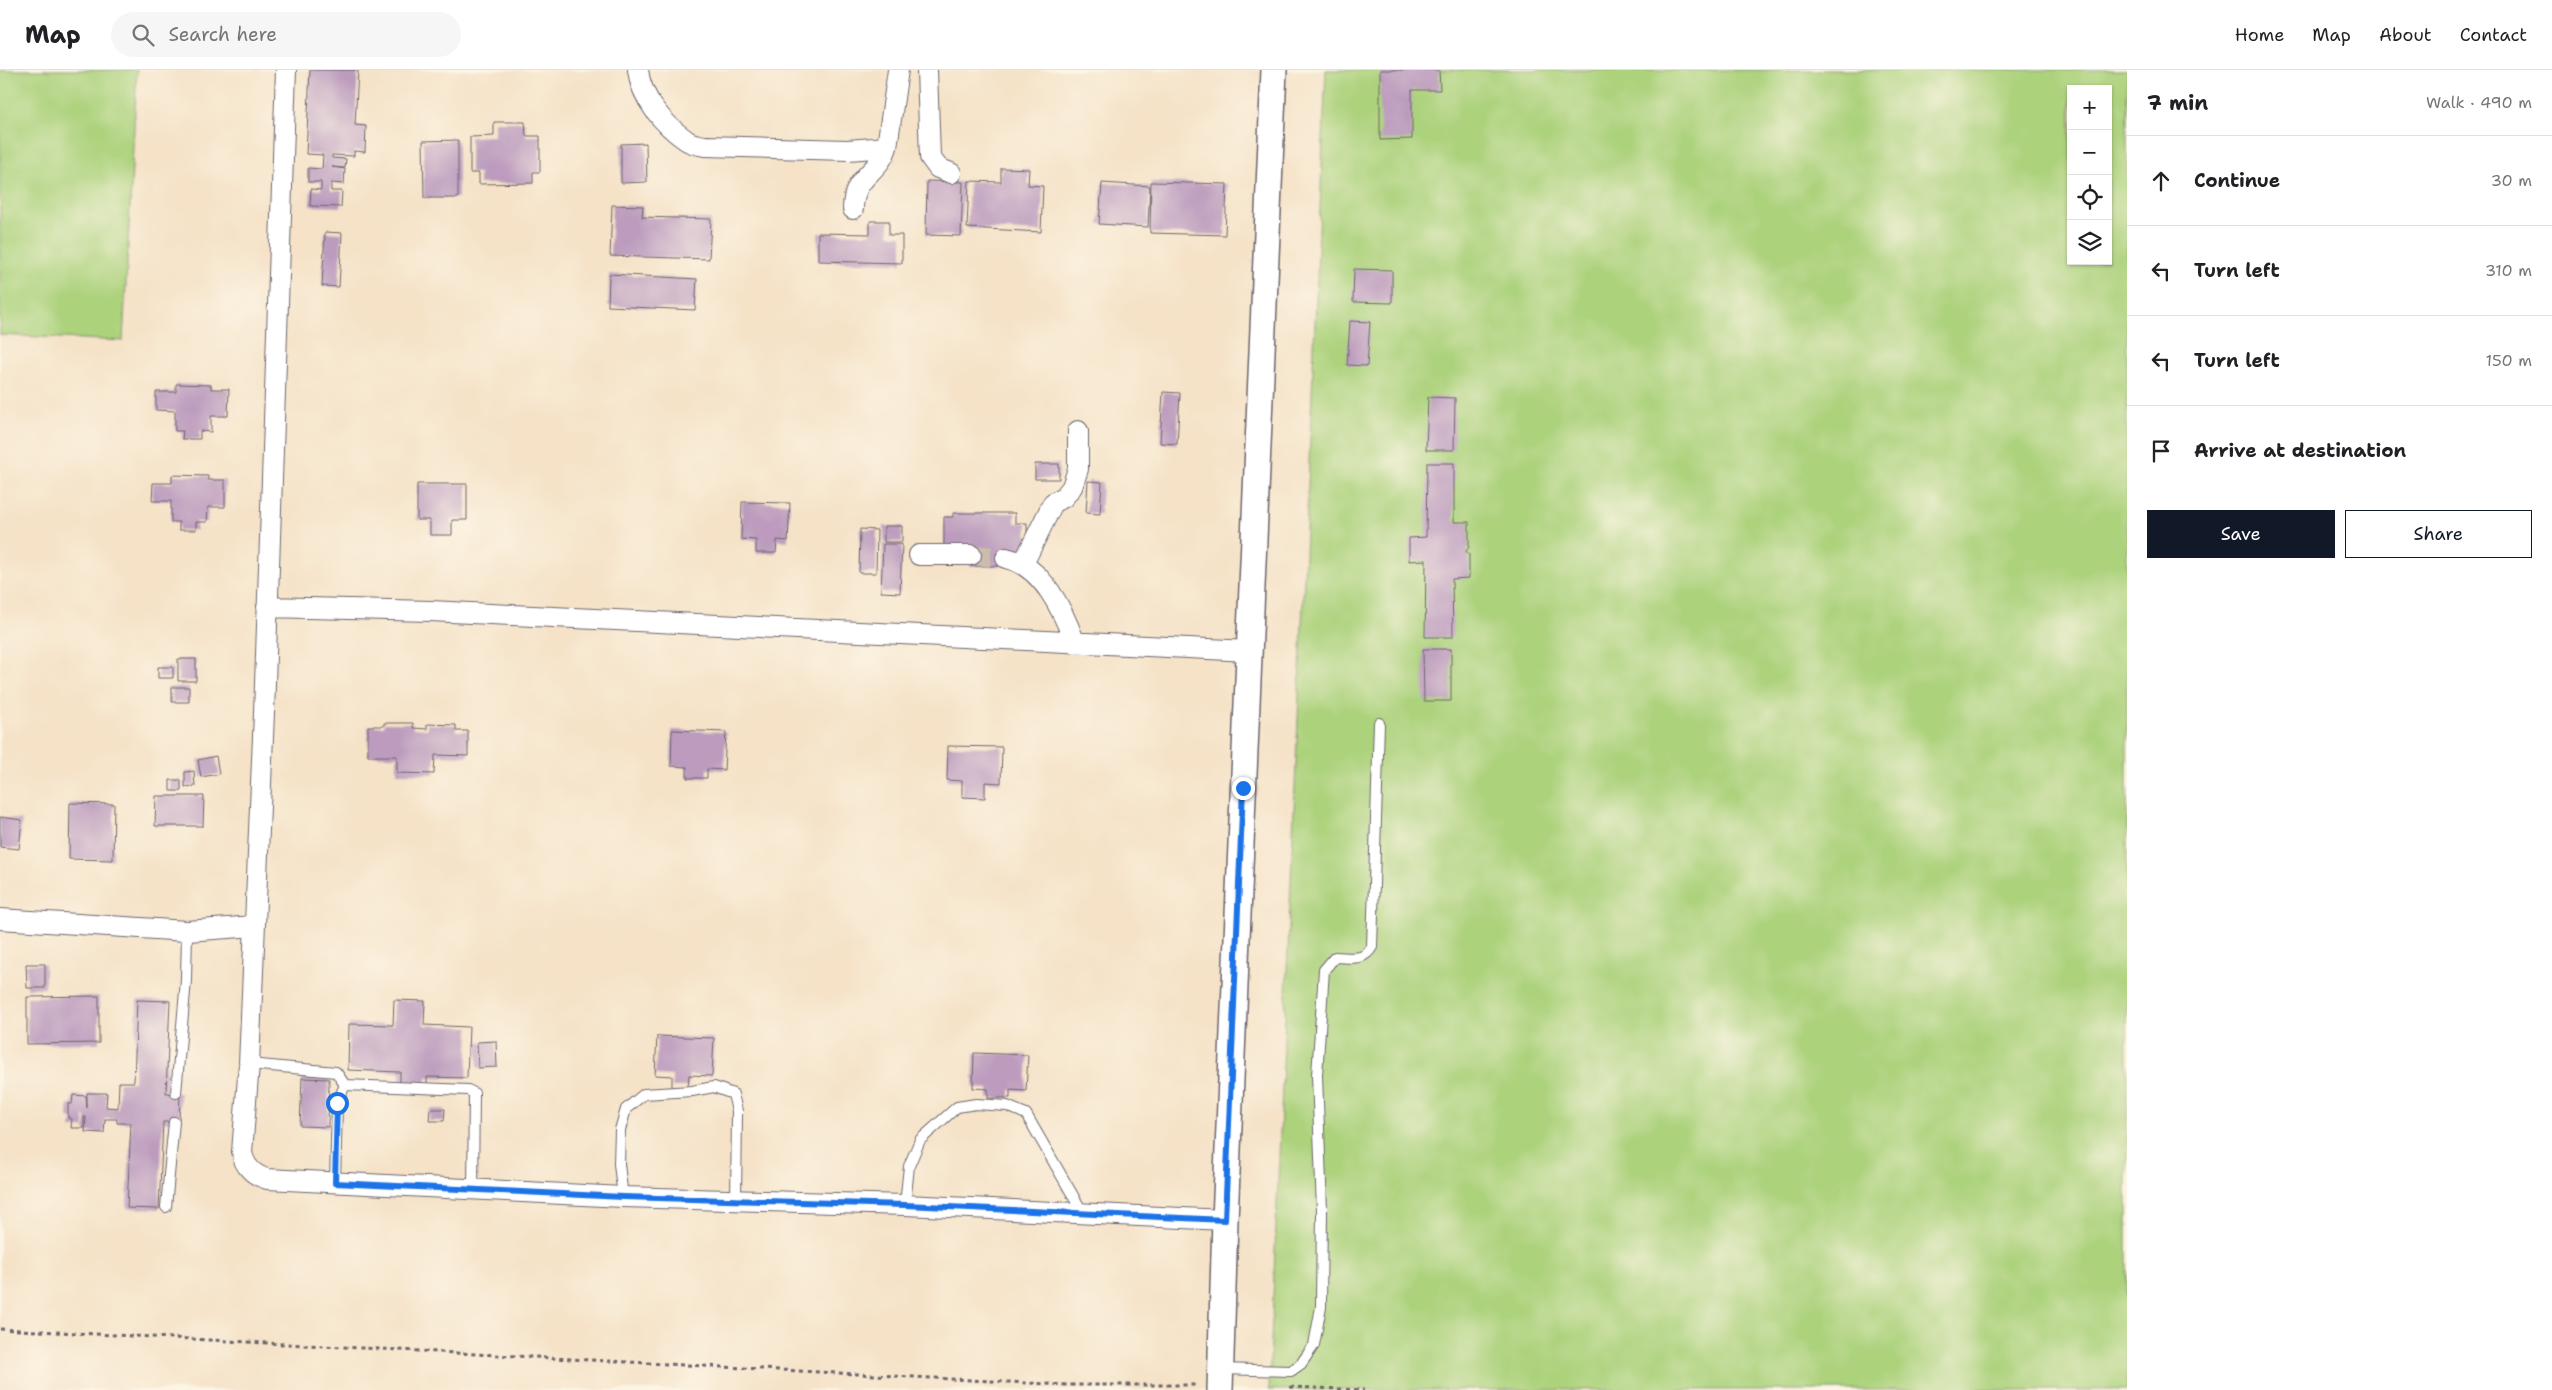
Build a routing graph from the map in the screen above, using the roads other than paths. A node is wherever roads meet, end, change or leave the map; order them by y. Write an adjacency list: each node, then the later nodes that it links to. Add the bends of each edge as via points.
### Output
1 (286, 70): 12 (street)
2 (638, 70): 6 (street, via 640,86 652,106 687,142 754,149)
3 (898, 70): 6 (street)
4 (927, 70): 7 (street, via 930,157 938,168)
5 (1274, 70): 14 (street)
6 (887, 147): 8 (street, via 883,158 854,191)
7 (951, 173)
8 (854, 209)
9 (1078, 431): 13 (street, via 1078,469 1072,487 1053,503 1015,561 1055,600)
10 (919, 554): 11 (street)
11 (970, 555)
12 (267, 607): 13 (street, via 431,611); 17 (street)
13 (1075, 643): 14 (street)
14 (1249, 651): 30 (street)
15 (1379, 723): 31 (lane, via 1372,947 1369,953 1356,959 1335,957 1324,970 1317,1075 1322,1212 1321,1307 1314,1345 1292,1371)
16 (0, 919): 18 (street)
17 (255, 926): 18 (street); 19 (street)
18 (187, 931): 21 (lane)
19 (248, 1064): 20 (lane, via 336,1072); 23 (street, via 242,1152 246,1164 259,1177 267,1179)
20 (345, 1085): 23 (lane, via 337,1103); 24 (lane, via 468,1090 474,1093)
21 (176, 1093)
22 (174, 1122): 28 (lane)
23 (335, 1183): 24 (street)
24 (473, 1189): 25 (street)
25 (623, 1197): 26 (street); 26 (lane, via 619,1164 620,1130 626,1109 644,1094 714,1087 733,1094 737,1111)
26 (736, 1202): 27 (street)
27 (905, 1205): 29 (street); 29 (lane, via 909,1166 920,1140 957,1107 976,1104 1007,1106 1026,1114)
28 (166, 1207)
29 (1083, 1213): 30 (street)
30 (1225, 1220): 31 (street)
31 (1220, 1381)

